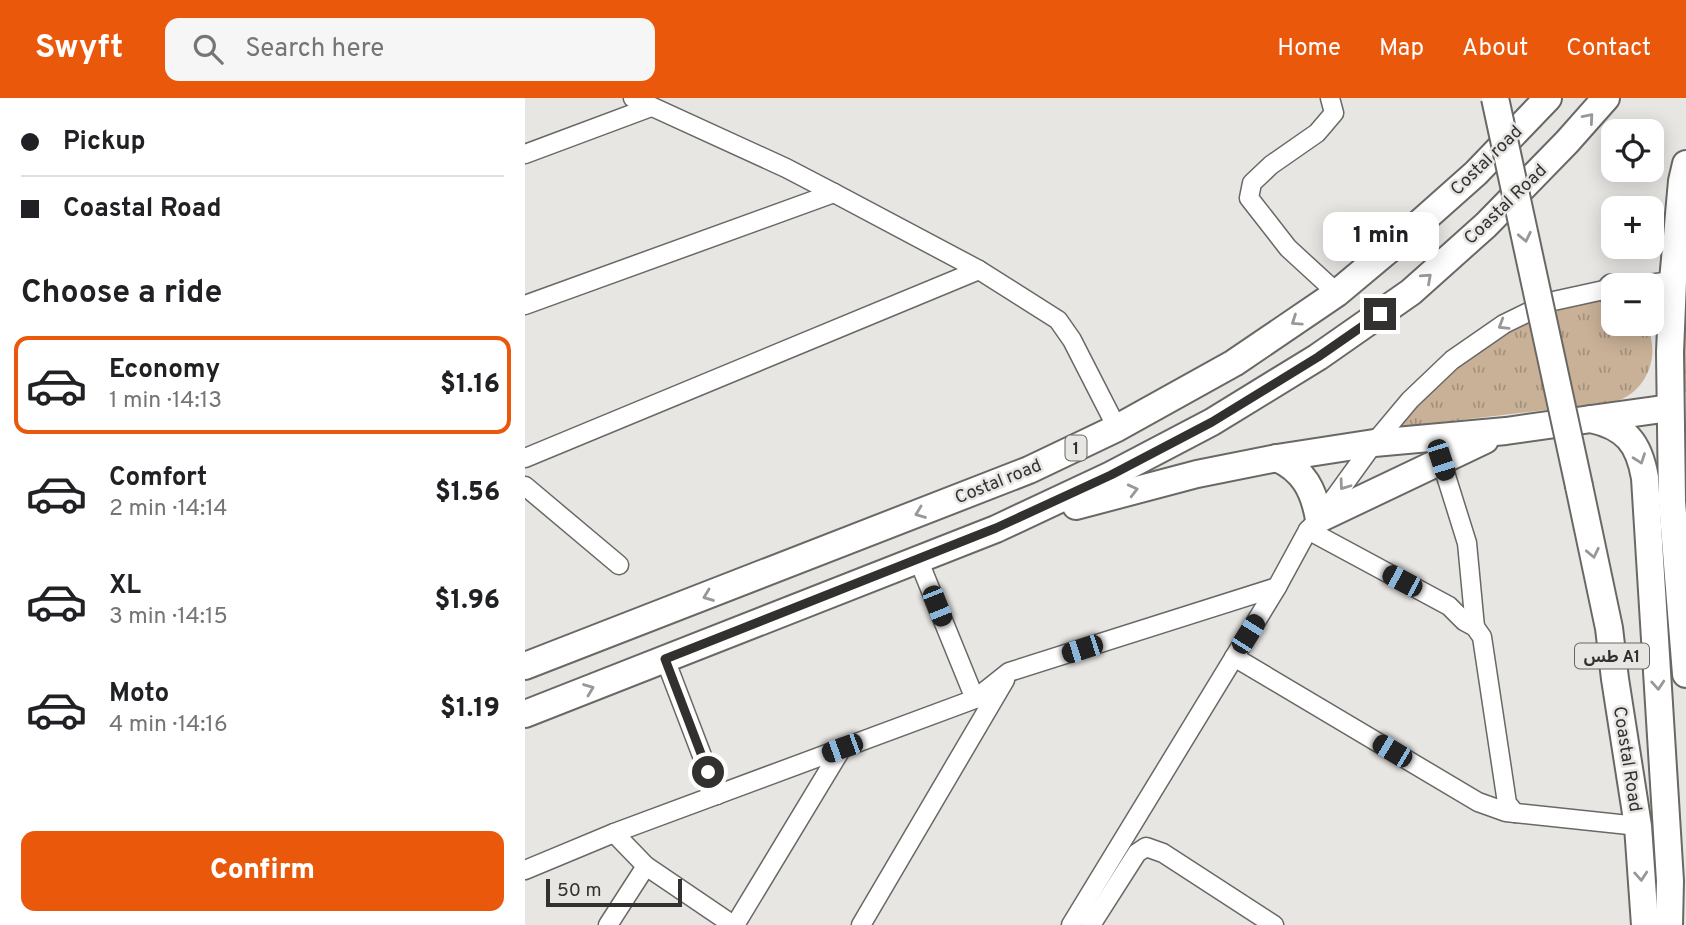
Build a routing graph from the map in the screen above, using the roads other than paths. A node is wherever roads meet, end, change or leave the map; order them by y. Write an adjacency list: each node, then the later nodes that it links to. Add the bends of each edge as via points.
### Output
1 (633, 98): 6 (street)
2 (1330, 98): 14 (street, via 1334,113 1317,133 1252,183 1249,198 1288,248)
3 (1495, 98): 45 (highway, Coastal Road / طس A1, one-way to 45, bridge, via 1609,628)
4 (1548, 98): 14 (highway, Costal road / 1, via 1476,173)
5 (1606, 98): 30 (highway, Coastal Road / 1, one-way to 5, via 1212,422 1318,357 1411,292 1486,225)
6 (651, 107): 7 (street); 9 (street)
7 (525, 154)
8 (1685, 177): 11 (highway)
9 (834, 193): 10 (street); 15 (street)
10 (979, 270): 20 (street, via 1058,320); 23 (street)
11 (1673, 281): 12 (street); 17 (highway)
12 (1664, 282)
13 (1601, 291): 22 (street, one-way to 22, via 1549,302 1504,324 1452,360 1409,400)
14 (1337, 293): 20 (highway, Costal road / 1, one-way to 20, via 1234,363)
15 (525, 305)
16 (1664, 336): 17 (highway)
17 (1670, 352): 18 (highway)
18 (1671, 408): 19 (highway); 28 (highway)
19 (1589, 419): 21 (highway); 56 (highway, one-way to 56, via 1622,432 1642,460 1645,478)
20 (1117, 428): 37 (highway, Costal road / 1, one-way to 37, via 1029,470)
21 (1506, 431): 22 (highway); 25 (highway)
22 (1374, 443): 24 (highway); 29 (street, one-way to 29)
23 (525, 458)
24 (1277, 458): 29 (highway, via 1296,470 1312,491); 30 (highway, one-way to 24, via 1197,474)
25 (1441, 460): 29 (highway); 34 (street, via 1467,543)
26 (1686, 477): 28 (highway)
27 (525, 486): 32 (street)
28 (1672, 502): 39 (highway)
29 (1313, 524): 33 (street); 34 (street, via 1449,606)
30 (996, 528): 31 (highway, Coastal Road / 1)
31 (918, 559): 36 (highway, Coastal Road / 1); 40 (street)
32 (619, 565)
33 (1277, 587): 35 (street); 38 (street)
34 (1475, 627): 44 (street, via 1482,637 1507,803)
35 (1234, 657): 44 (street, via 1478,802); 52 (street)
36 (665, 659): 41 (highway, Coastal Road / 1, one-way to 36); 43 (street)
37 (525, 666)
38 (1009, 672): 40 (street); 51 (street)
39 (1686, 674)
40 (975, 699): 42 (street)
41 (525, 714)
42 (842, 748): 43 (street); 50 (street)
43 (717, 794): 46 (street)
44 (1515, 813): 45 (street)
45 (1638, 826): 55 (highway, طس A1, one-way to 55)
46 (614, 833): 47 (street); 48 (street)
47 (646, 866): 49 (street); 50 (street)
48 (525, 870)
49 (608, 925)
50 (734, 925)
51 (861, 925)
52 (1071, 925)
53 (1091, 925): 54 (street, via 1137,853 1146,847 1163,853)
54 (1274, 925)
55 (1644, 925)
56 (1669, 925)

